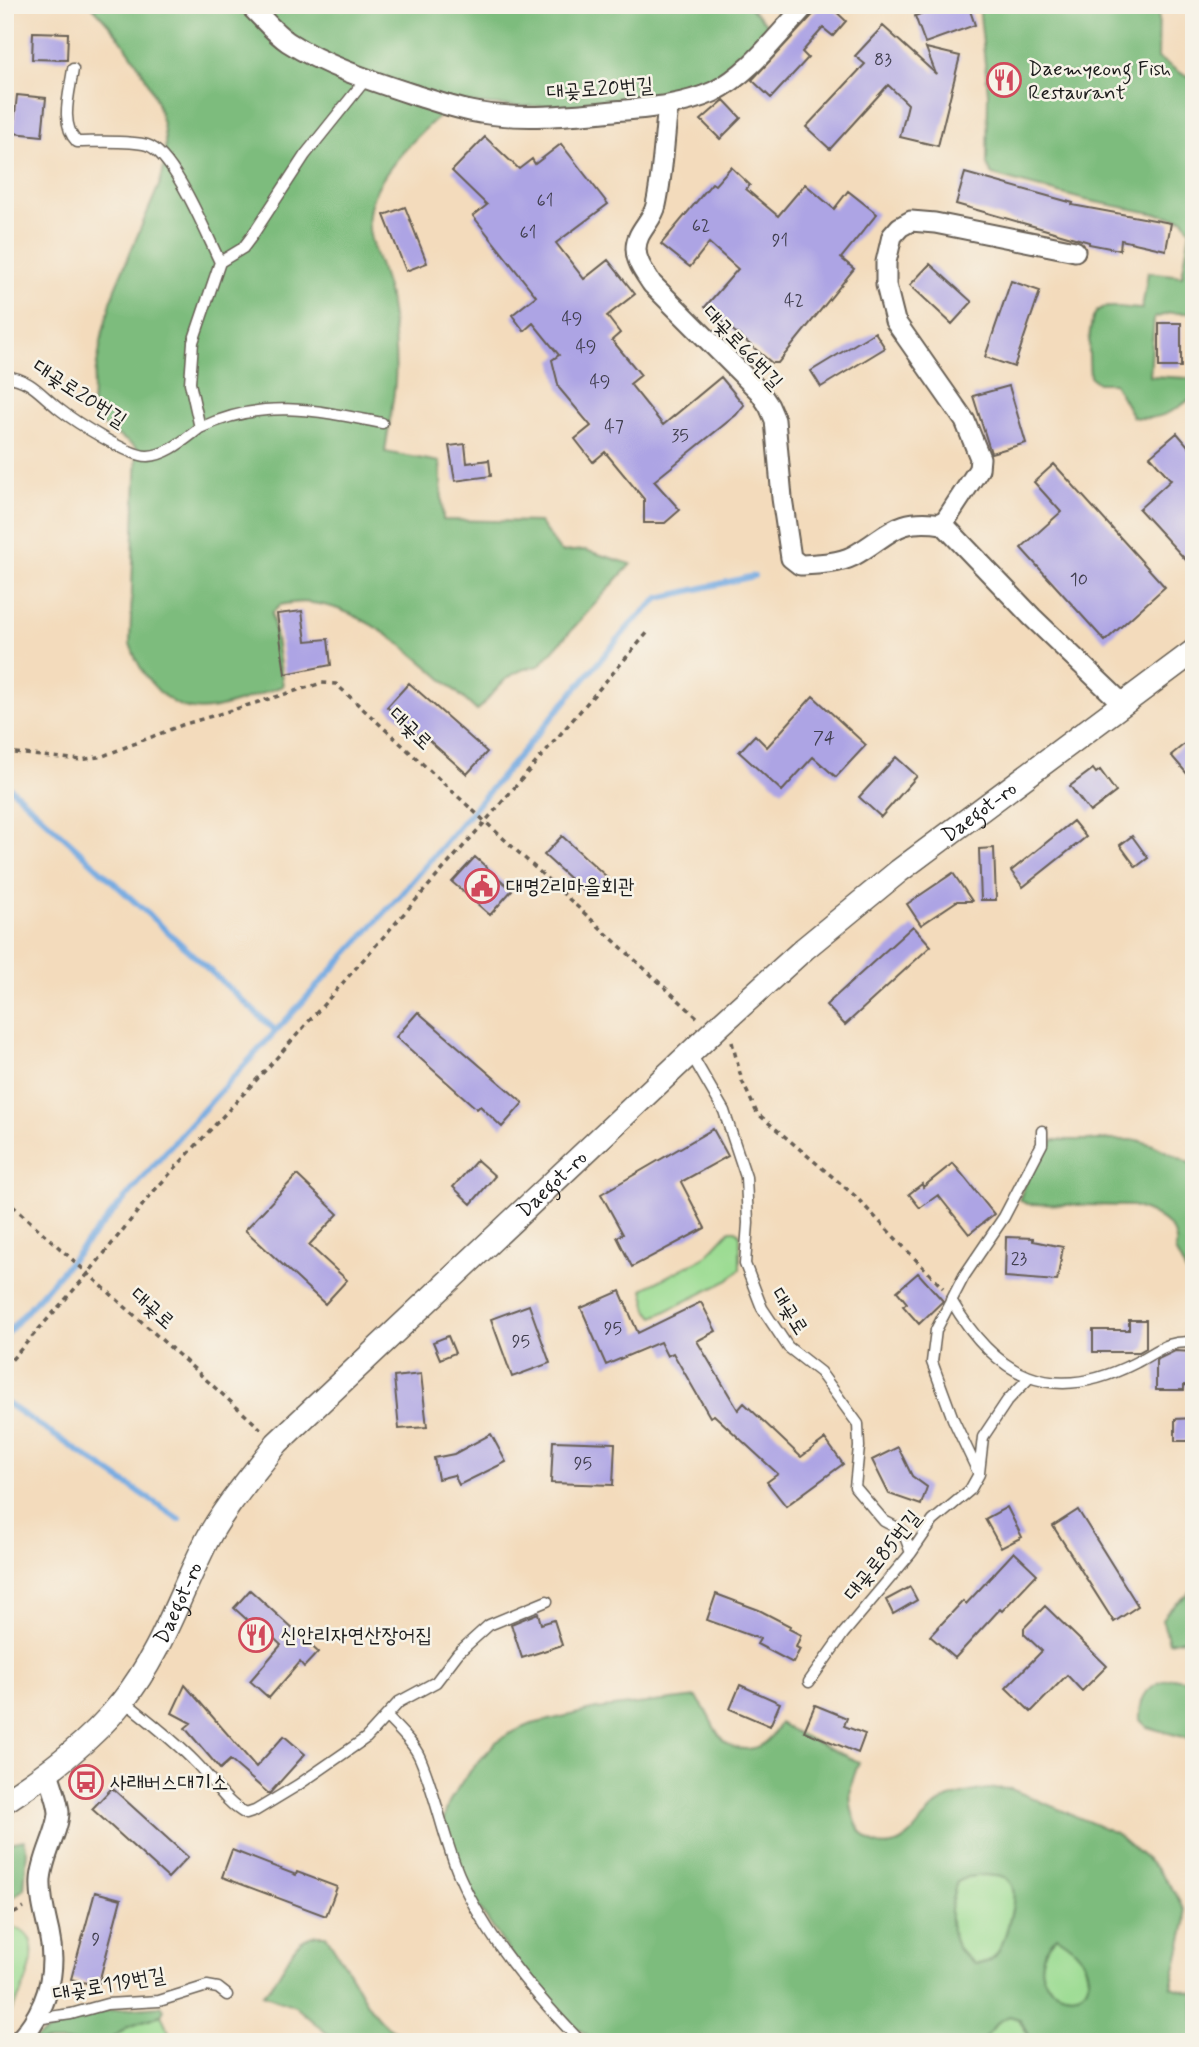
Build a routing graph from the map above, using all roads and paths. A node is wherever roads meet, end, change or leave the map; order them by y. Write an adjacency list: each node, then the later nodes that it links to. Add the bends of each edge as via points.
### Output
1 (249, 5): 4 (street, 대곶로20번길, via 286,41)
2 (806, 5): 5 (street, 대곶로20번길, via 729,82)
3 (73, 69): 7 (lane, via 66,120 70,135 77,142 148,145 162,154 174,168)
4 (366, 79): 5 (street, 대곶로20번길, via 490,114 553,116); 7 (lane, via 305,155 243,248)
5 (668, 106): 11 (street, 대곶로66번길, via 656,207 639,236 637,256 652,284 769,406 775,420 791,558 800,565 840,561 901,524)
6 (1075, 251): 11 (street, via 911,221 892,236 886,285 895,321 965,421 980,458 979,469)
7 (220, 262): 10 (lane, via 192,350 190,383)
8 (5, 376): 10 (lane, 대곶로20번길, via 24,380 81,424 147,456 165,452)
9 (382, 422): 10 (lane, via 282,408 239,413)
10 (200, 428)
11 (943, 524): 14 (street)
12 (649, 631): 16 (path)
13 (1194, 651): 14 (street, Daegot-ro)
14 (1123, 704): 17 (street, Daegot-ro, via 900,871 804,949)
15 (5, 752): 16 (path, 대곶로, via 81,760 103,756 182,725 329,682 342,688)
16 (482, 821): 17 (path, 대곶로); 21 (path)
17 (720, 1026): 18 (street, Daegot-ro); 22 (path, via 757,1113 854,1195 918,1259)
18 (691, 1054): 26 (street, Daegot-ro); 28 (lane, 대곶로, via 724,1111 746,1177 745,1264 762,1308 788,1347 820,1372 858,1424 855,1488 884,1521 903,1531)
19 (1042, 1131): 22 (lane, via 1042,1144 1004,1217)
20 (5, 1199): 21 (path, 대곶로)
21 (85, 1273): 24 (path); 26 (path, 대곶로)
22 (951, 1300): 25 (lane, via 982,1345); 27 (lane, via 936,1330 932,1362)
23 (1194, 1343): 25 (lane, via 1173,1342 1134,1364 1078,1383)
24 (5, 1367)
25 (1029, 1378): 27 (lane, via 983,1437)
26 (277, 1443): 31 (street, Daegot-ro, via 207,1540 165,1634)
27 (979, 1474): 28 (lane, 대곶로85번길, via 970,1490 933,1521)
28 (911, 1553): 30 (lane, 대곶로85번길)
29 (547, 1601): 32 (lane, via 489,1625 458,1653 436,1682 399,1702)
30 (809, 1682)
31 (124, 1700): 32 (lane, via 198,1765 233,1807 246,1814 366,1738); 33 (street, Daegot-ro)
32 (386, 1716): 38 (lane, via 419,1756 459,1875 479,1914 524,1979)
33 (48, 1771): 34 (street, Daegot-ro); 36 (street, 대곶로119번길, via 59,1814 41,1879 52,1969)
34 (5, 1801)
35 (227, 1995): 36 (lane, 대곶로119번길, via 207,1986 159,2001 107,2004)
36 (36, 2019): 37 (street, 대곶로119번길)
37 (19, 2042)
38 (578, 2042)

